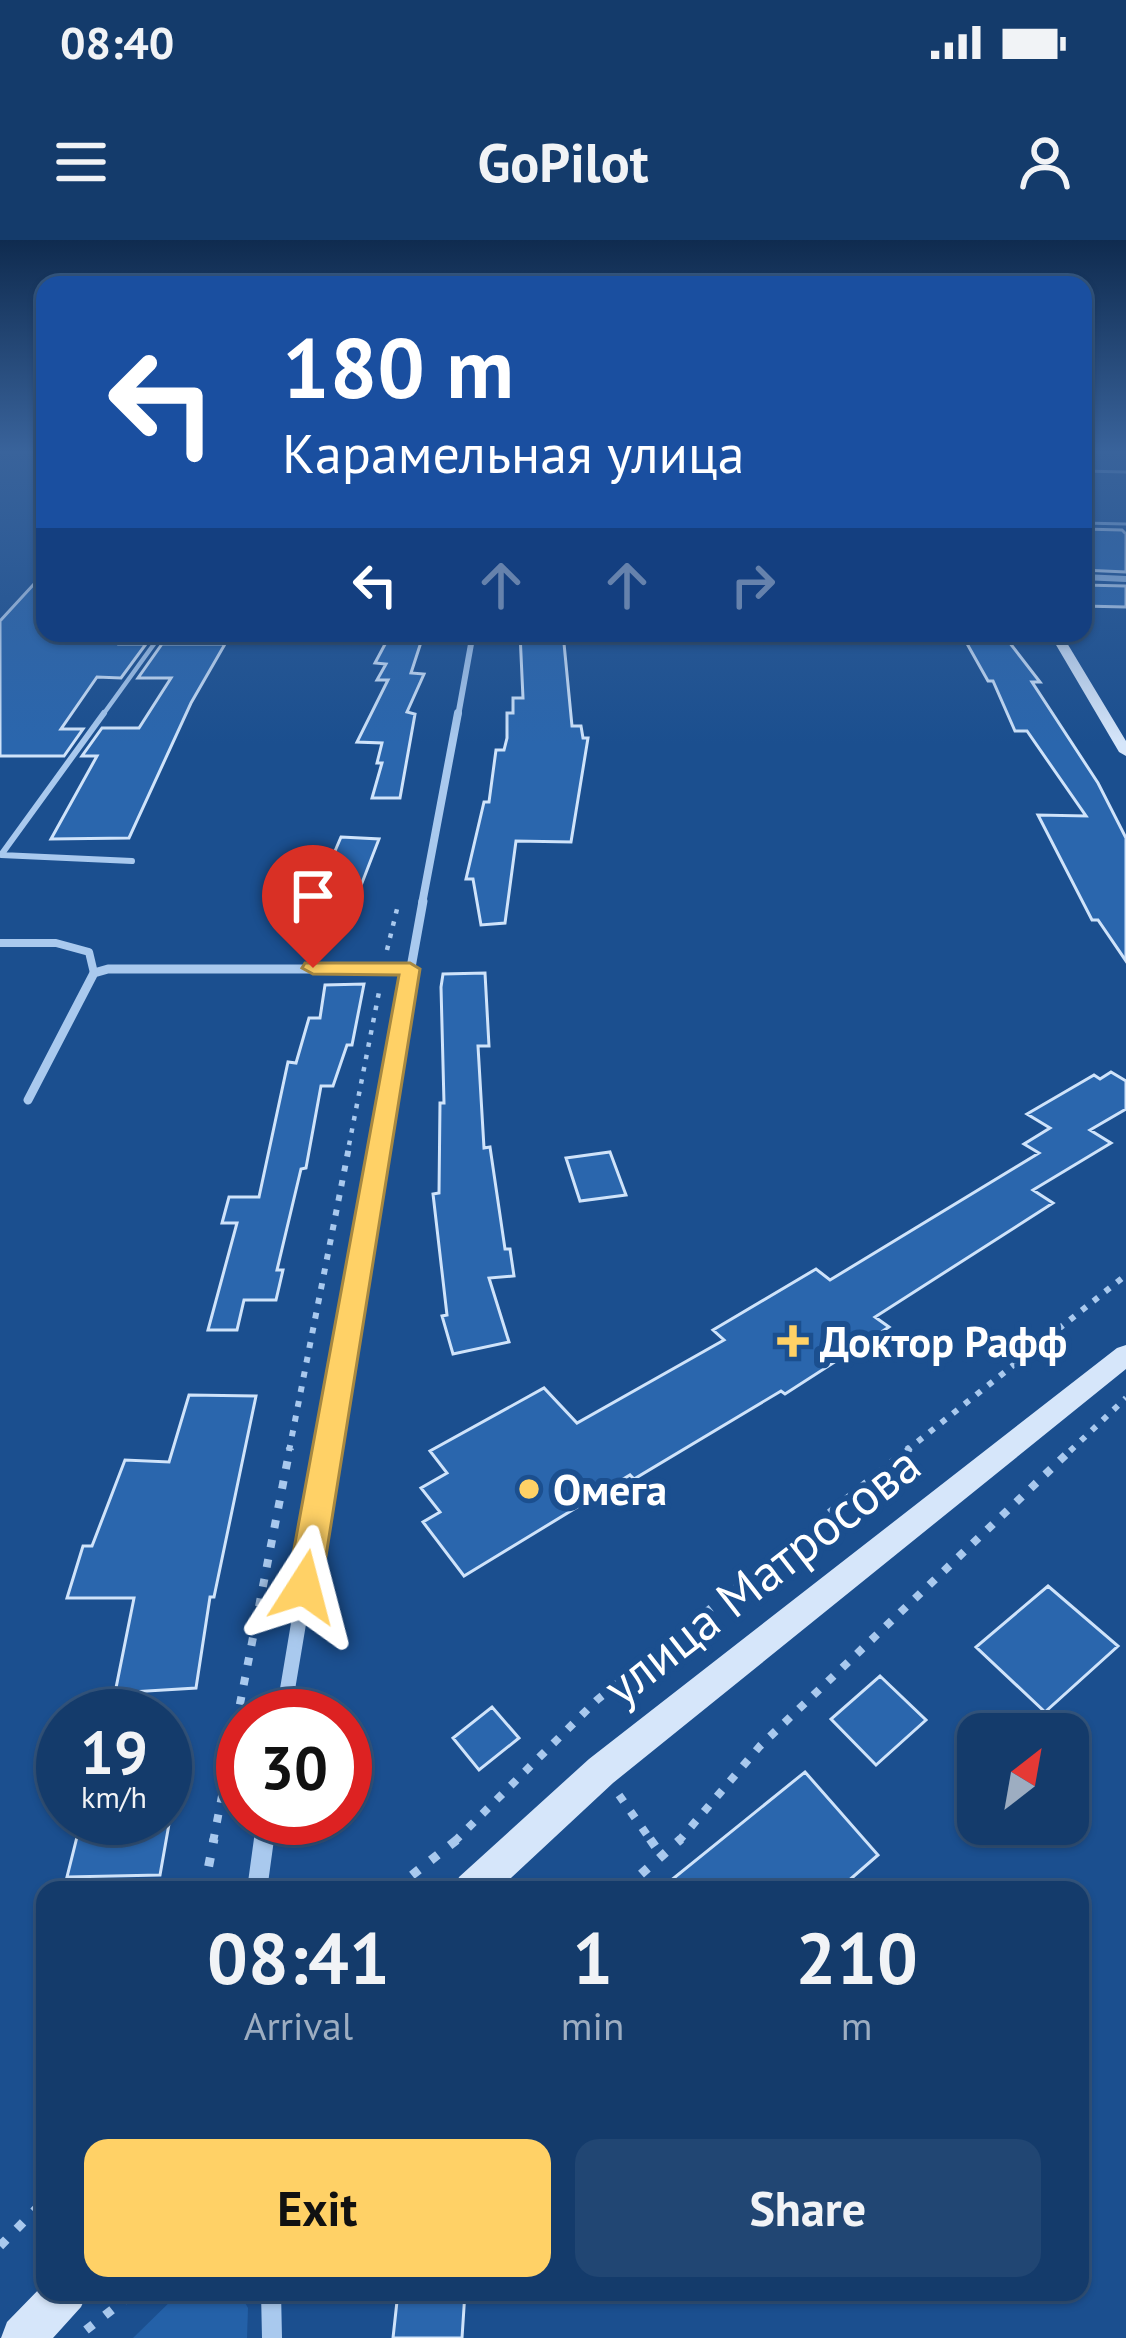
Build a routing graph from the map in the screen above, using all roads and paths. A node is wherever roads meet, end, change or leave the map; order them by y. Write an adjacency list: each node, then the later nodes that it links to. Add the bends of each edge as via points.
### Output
1 (1092, 577): 2 (street)
2 (1126, 579)
3 (155, 642): 7 (lane, via 1,855)
4 (471, 642): 11 (street)
5 (1060, 642): 6 (street)
6 (1126, 752)
7 (132, 861)
8 (401, 894): 10 (path)
9 (0, 943): 12 (lane, via 89,952)
10 (383, 968): 11 (street); 12 (street); 19 (path)
11 (410, 969): 17 (street)
12 (94, 973): 13 (street)
13 (28, 1100)
14 (1126, 1275): 21 (path, via 597,1700 464,1834)
15 (1126, 1355): 22 (street, улица Матросова, via 601,1771)
16 (1126, 1398): 23 (path, via 760,1746 687,1834)
17 (288, 1689)
18 (263, 1845): 20 (street)
19 (206, 1881)
20 (258, 1881)
21 (404, 1881)
22 (482, 1881)
23 (632, 1881)
24 (36, 2209): 25 (path)
25 (0, 2246)
26 (58, 2301): 29 (street)
27 (124, 2301): 30 (path)
28 (271, 2301): 31 (street)
29 (23, 2338)
30 (79, 2338)
31 (272, 2338)

